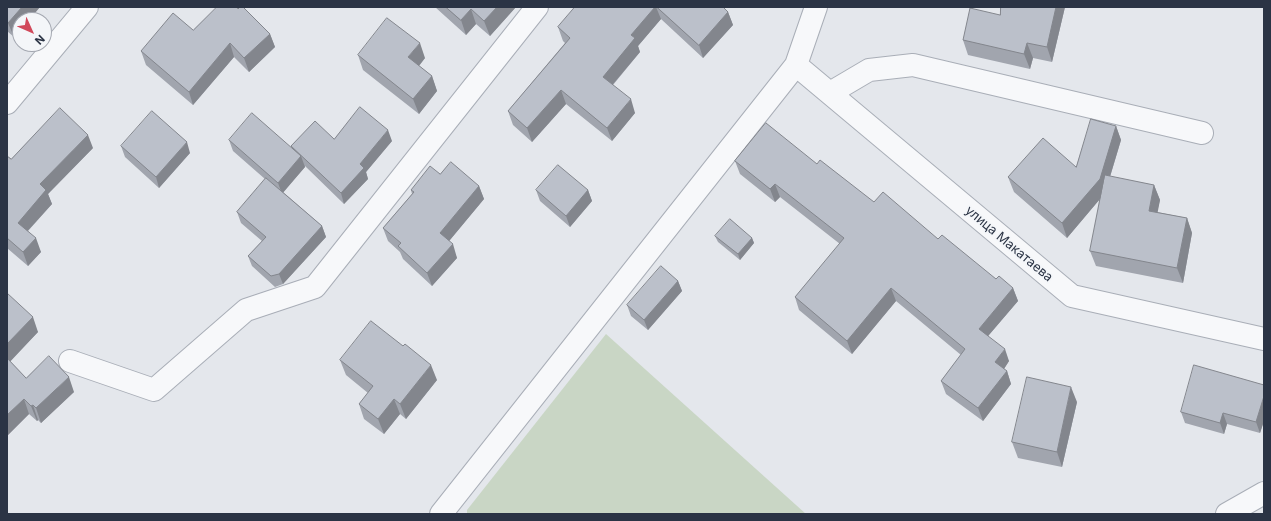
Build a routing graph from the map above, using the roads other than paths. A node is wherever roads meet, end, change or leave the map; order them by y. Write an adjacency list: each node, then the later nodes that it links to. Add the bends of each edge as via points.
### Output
1 (87, 7): 6 (street)
2 (537, 7): 9 (street, via 315,287 246,310 154,390)
3 (811, 9): 4 (street)
4 (796, 65): 5 (street, улица Макатаева); 11 (street)
5 (830, 93): 7 (street, via 869,70 913,65); 8 (street, улица Макатаева, via 1072,296)
6 (7, 103)
7 (1202, 133)
8 (1264, 339)
9 (70, 361)
10 (1264, 493): 12 (street)
11 (441, 514)
12 (1227, 514)

